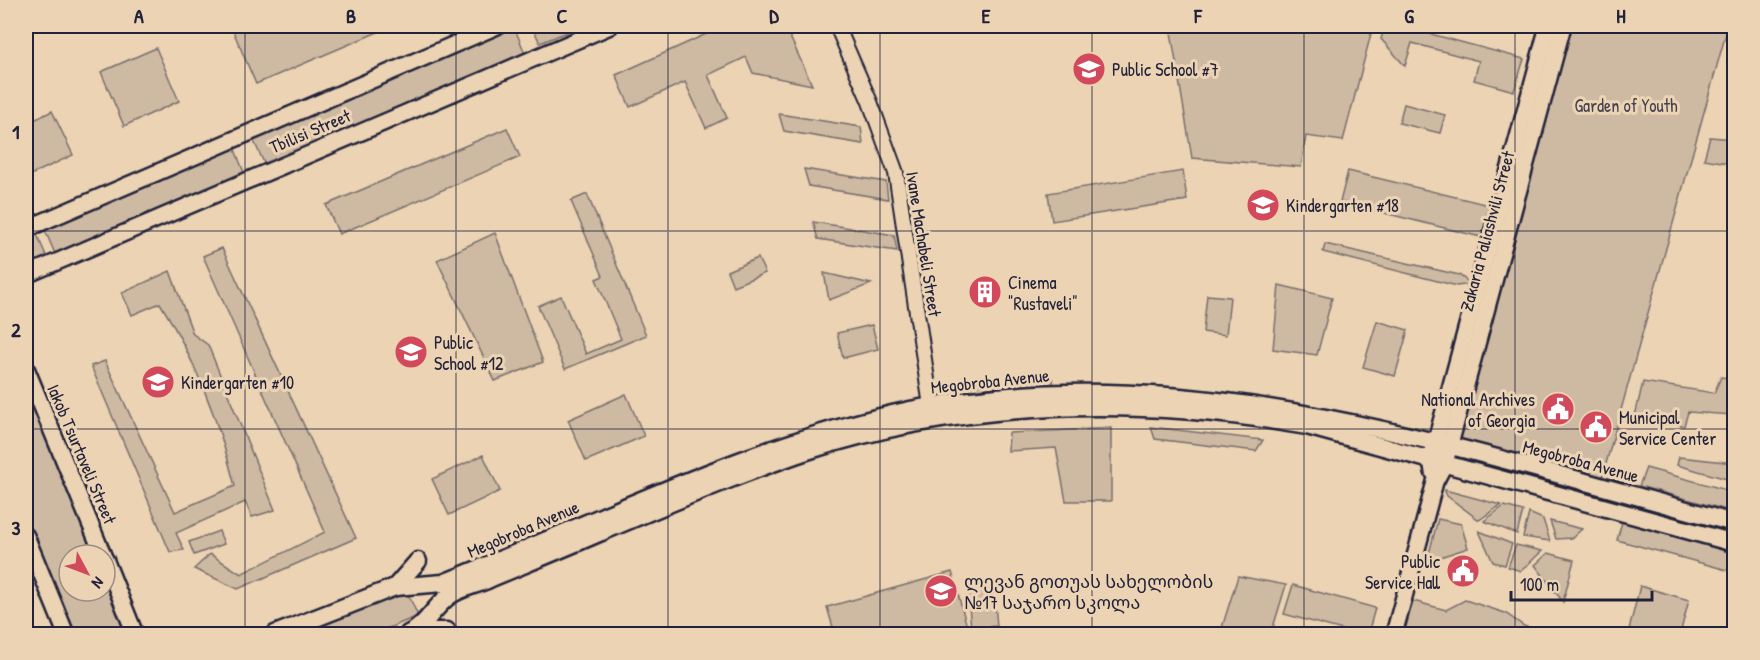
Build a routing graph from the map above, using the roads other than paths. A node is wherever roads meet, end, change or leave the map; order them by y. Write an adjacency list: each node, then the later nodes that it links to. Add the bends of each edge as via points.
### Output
1 (497, 26): 7 (main road, Tbilisi Street)
2 (610, 26): 8 (main road, Tbilisi Street)
3 (837, 26): 10 (street, Ivane Machabeli Street, via 896,173)
4 (1548, 26): 6 (main road, Zakaria Paliashvili Street)
5 (1563, 26): 6 (main road, Zakaria Paliashvili Street)
6 (1522, 150): 11 (main road, Zakaria Paliashvili Street)
7 (26, 229)
8 (26, 275)
9 (26, 368): 14 (main road, Iakob Tsurtaveli Street)
10 (931, 406): 11 (main road, Megobroba Avenue, via 1058,393 1210,398 1310,414); 17 (main road, Megobroba Avenue, via 815,435 740,460 443,584)
11 (1440, 453): 12 (main road, Megobroba Avenue); 15 (main road, Megobroba Avenue); 20 (main road, Megobroba Avenue, via 1307,426 1194,410 1079,406 931,421 808,451 706,488 449,596); 24 (main road)
12 (1734, 523)
13 (26, 536): 21 (main road)
14 (98, 543)
15 (1734, 543)
16 (418, 561): 17 (main road)
17 (395, 587): 23 (main road, Megobroba Avenue)
18 (117, 589): 22 (main road)
19 (447, 631): 20 (main road)
20 (411, 633)
21 (66, 634)
22 (135, 634)
23 (275, 634)
24 (1394, 634)

